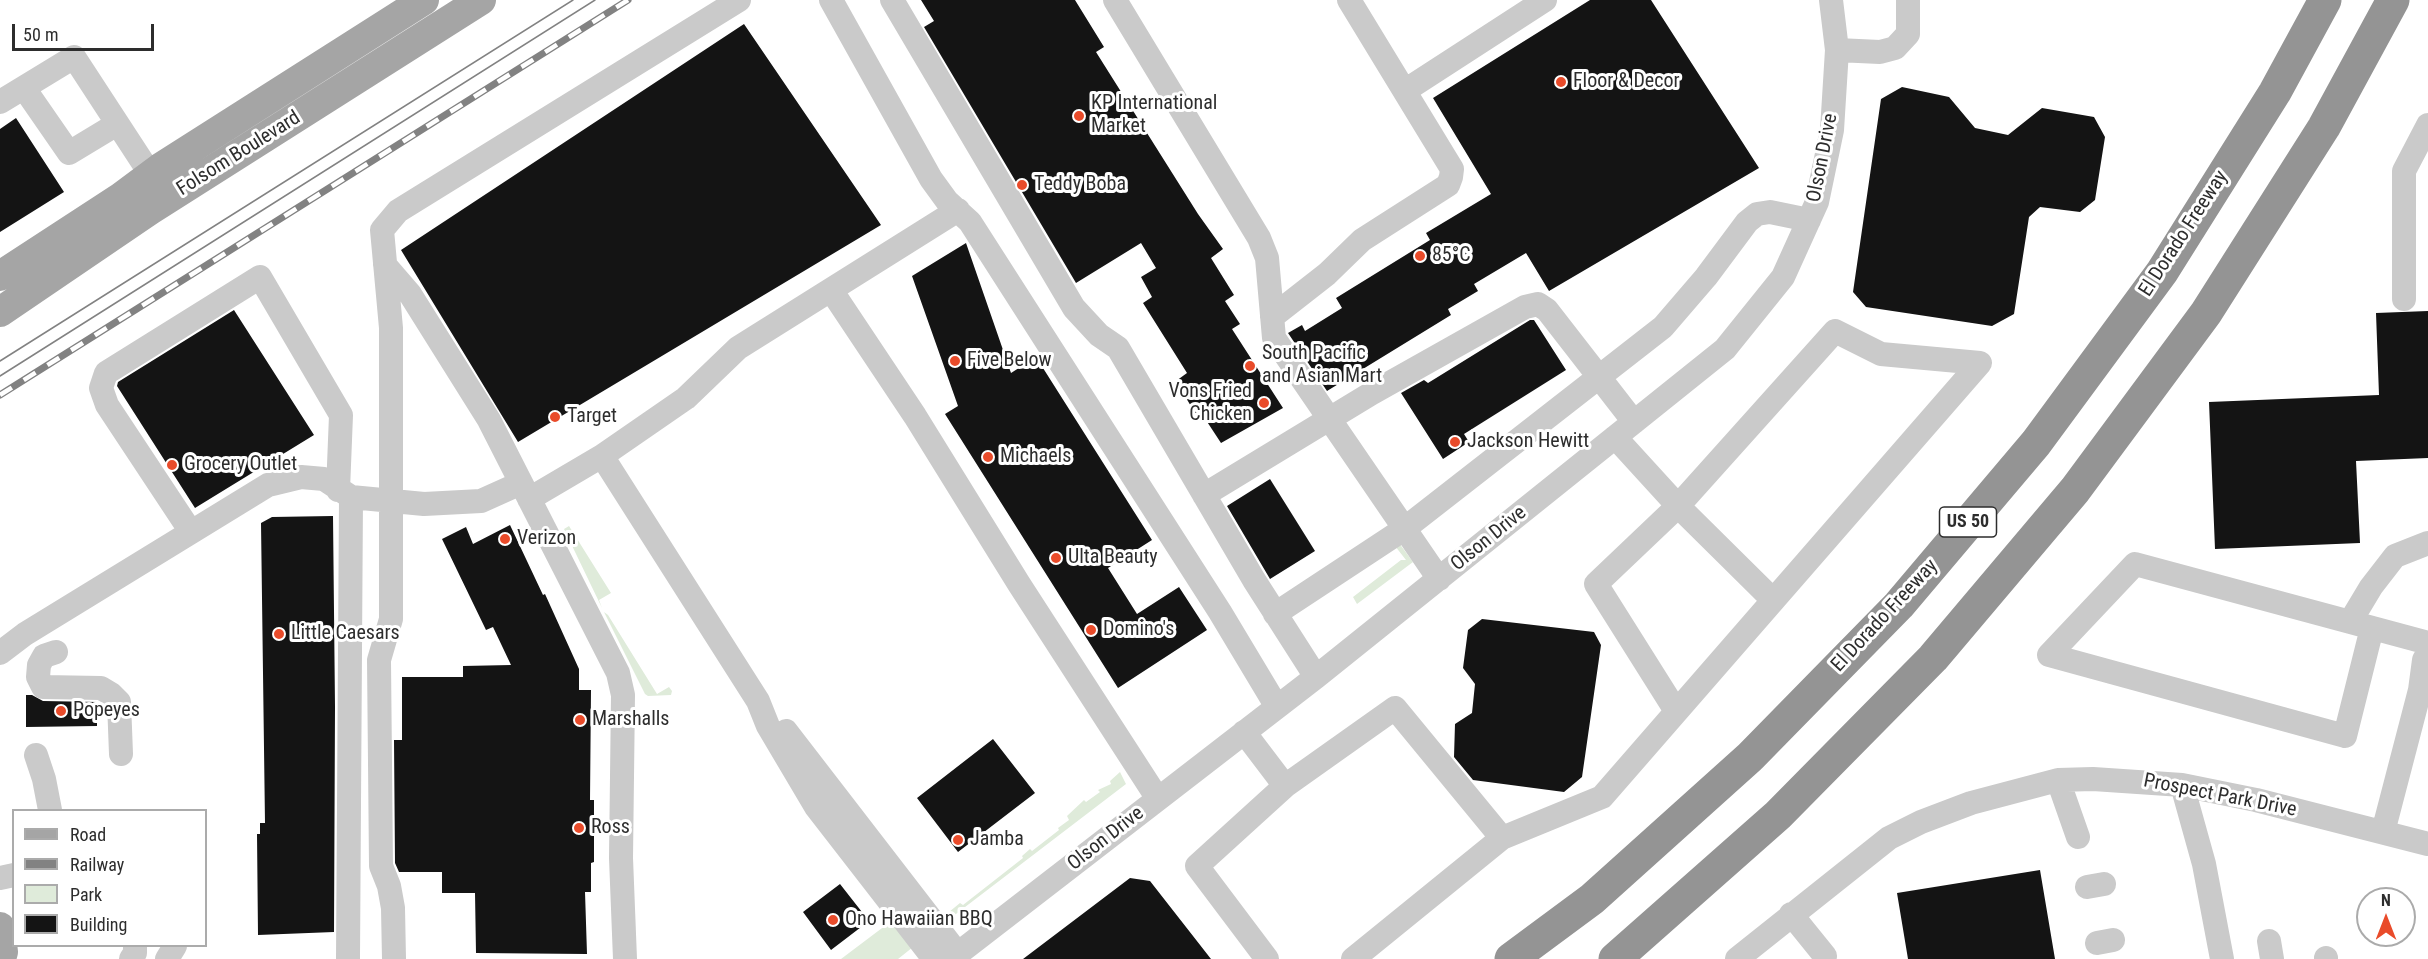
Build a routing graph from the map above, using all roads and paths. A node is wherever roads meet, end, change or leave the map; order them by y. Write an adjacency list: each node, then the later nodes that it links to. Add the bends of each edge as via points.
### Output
1 (424, 0): 19 (main road, Folsom Boulevard)
2 (481, 0): 26 (main road, Folsom Boulevard, via 150,210)
3 (739, 0): 22 (street, via 398,211 382,230)
4 (831, 0): 20 (street, via 930,179)
5 (892, 0): 35 (street, via 1074,308 1099,335 1118,348)
6 (1115, 0): 27 (street, via 1259,238 1267,258)
7 (1349, 0): 15 (street)
8 (1545, 0): 15 (street)
9 (1831, 0): 13 (street, Olson Drive)
10 (1908, 0): 13 (street, via 1908,34 1895,48 1880,52)
11 (2325, 0): 75 (highway, El Dorado Freeway / US 50, via 2275,92 2162,272 2036,443 1922,578 1750,757 1592,899)
12 (2393, 0): 76 (highway, via 2325,127 2206,313 2075,490 1933,658 1778,815)
13 (1837, 50): 21 (street, Olson Drive, via 1832,130 1817,202)
14 (24, 88): 16 (street); 17 (street, via 69,153); 17 (street, via 74,57)
15 (1406, 90): 27 (street, via 1452,169 1448,185 1362,240)
16 (0, 102)
17 (117, 124): 19 (street)
18 (2428, 125): 25 (street, via 2404,171)
19 (151, 175): 23 (main road, Folsom Boulevard)
20 (958, 210): 24 (street); 51 (street, via 970,222)
21 (1809, 220): 28 (street, via 1757,213 1663,327); 30 (street, Olson Drive, via 1783,278 1725,349)
22 (385, 265): 33 (street, via 410,294 489,420); 36 (street, via 391,328)
23 (0, 276)
24 (831, 290): 32 (street, via 738,348 686,398); 59 (street)
25 (2404, 299)
26 (0, 312)
27 (1272, 318): 29 (street, via 1274,338)
28 (1599, 377): 29 (street, via 1547,310 1538,304 1525,307); 30 (street); 38 (street)
29 (1327, 419): 35 (street); 38 (street)
30 (1635, 422): 31 (street, Olson Drive)
31 (1615, 437): 37 (street); 41 (street, Olson Drive)
32 (602, 456): 33 (street); 50 (street)
33 (525, 491): 36 (street, via 481,501); 71 (street, via 618,673 623,695 621,858)
34 (344, 494): 36 (street); 39 (street, via 324,479 301,477 268,485); 39 (street, via 341,415 260,277 106,373 101,388 107,405); 69 (street)
35 (1204, 495): 43 (street)
36 (391, 502): 70 (street, via 391,619 379,660 381,866 393,908)
37 (1678, 506): 42 (street); 42 (street, via 1835,332 1881,354 1980,363); 52 (street, via 1596,584)
38 (1404, 529): 41 (street); 43 (street)
39 (191, 532): 47 (street)
40 (2428, 543): 44 (street, via 2395,556 2371,586)
41 (1439, 579): 49 (street, Olson Drive)
42 (1773, 600): 52 (street)
43 (1275, 614): 49 (street)
44 (2361, 625): 44 (street, via 2135,564 2049,655 2345,736); 45 (street)
45 (2428, 643)
46 (56, 652): 54 (street, via 44,656 39,665 38,677 43,687 101,688 111,694 119,702)
47 (0, 653)
48 (2428, 653): 61 (street)
49 (1316, 677): 51 (street, Olson Drive)
50 (758, 701): 67 (street, via 777,720); 72 (street, via 768,726 816,807)
51 (1277, 707): 53 (street, Olson Drive)
52 (1676, 711): 63 (street, via 1602,797)
53 (1244, 732): 58 (street); 59 (street, Olson Drive)
54 (121, 754)
55 (36, 755): 60 (street)
56 (2058, 780): 57 (street, Prospect Park Drive); 62 (street); 65 (street, Prospect Park Drive, via 1971,803 1889,838)
57 (2182, 785): 61 (street, Prospect Park Drive); 66 (street)
58 (1285, 786): 63 (street, via 1395,708); 73 (street, via 1197,866)
59 (1158, 799): 67 (street, Olson Drive)
60 (50, 809)
61 (2383, 832): 64 (street, Prospect Park Drive)
62 (2078, 837)
63 (1503, 838): 74 (street)
64 (2428, 844)
65 (1791, 914): 68 (street); 77 (street, Prospect Park Drive)
66 (2217, 935)
67 (954, 956)
68 (1825, 956)
69 (348, 959)
70 (394, 959)
71 (625, 959)
72 (934, 959)
73 (1267, 959)
74 (1353, 959)
75 (1511, 959)
76 (1615, 959)
77 (1737, 959)

